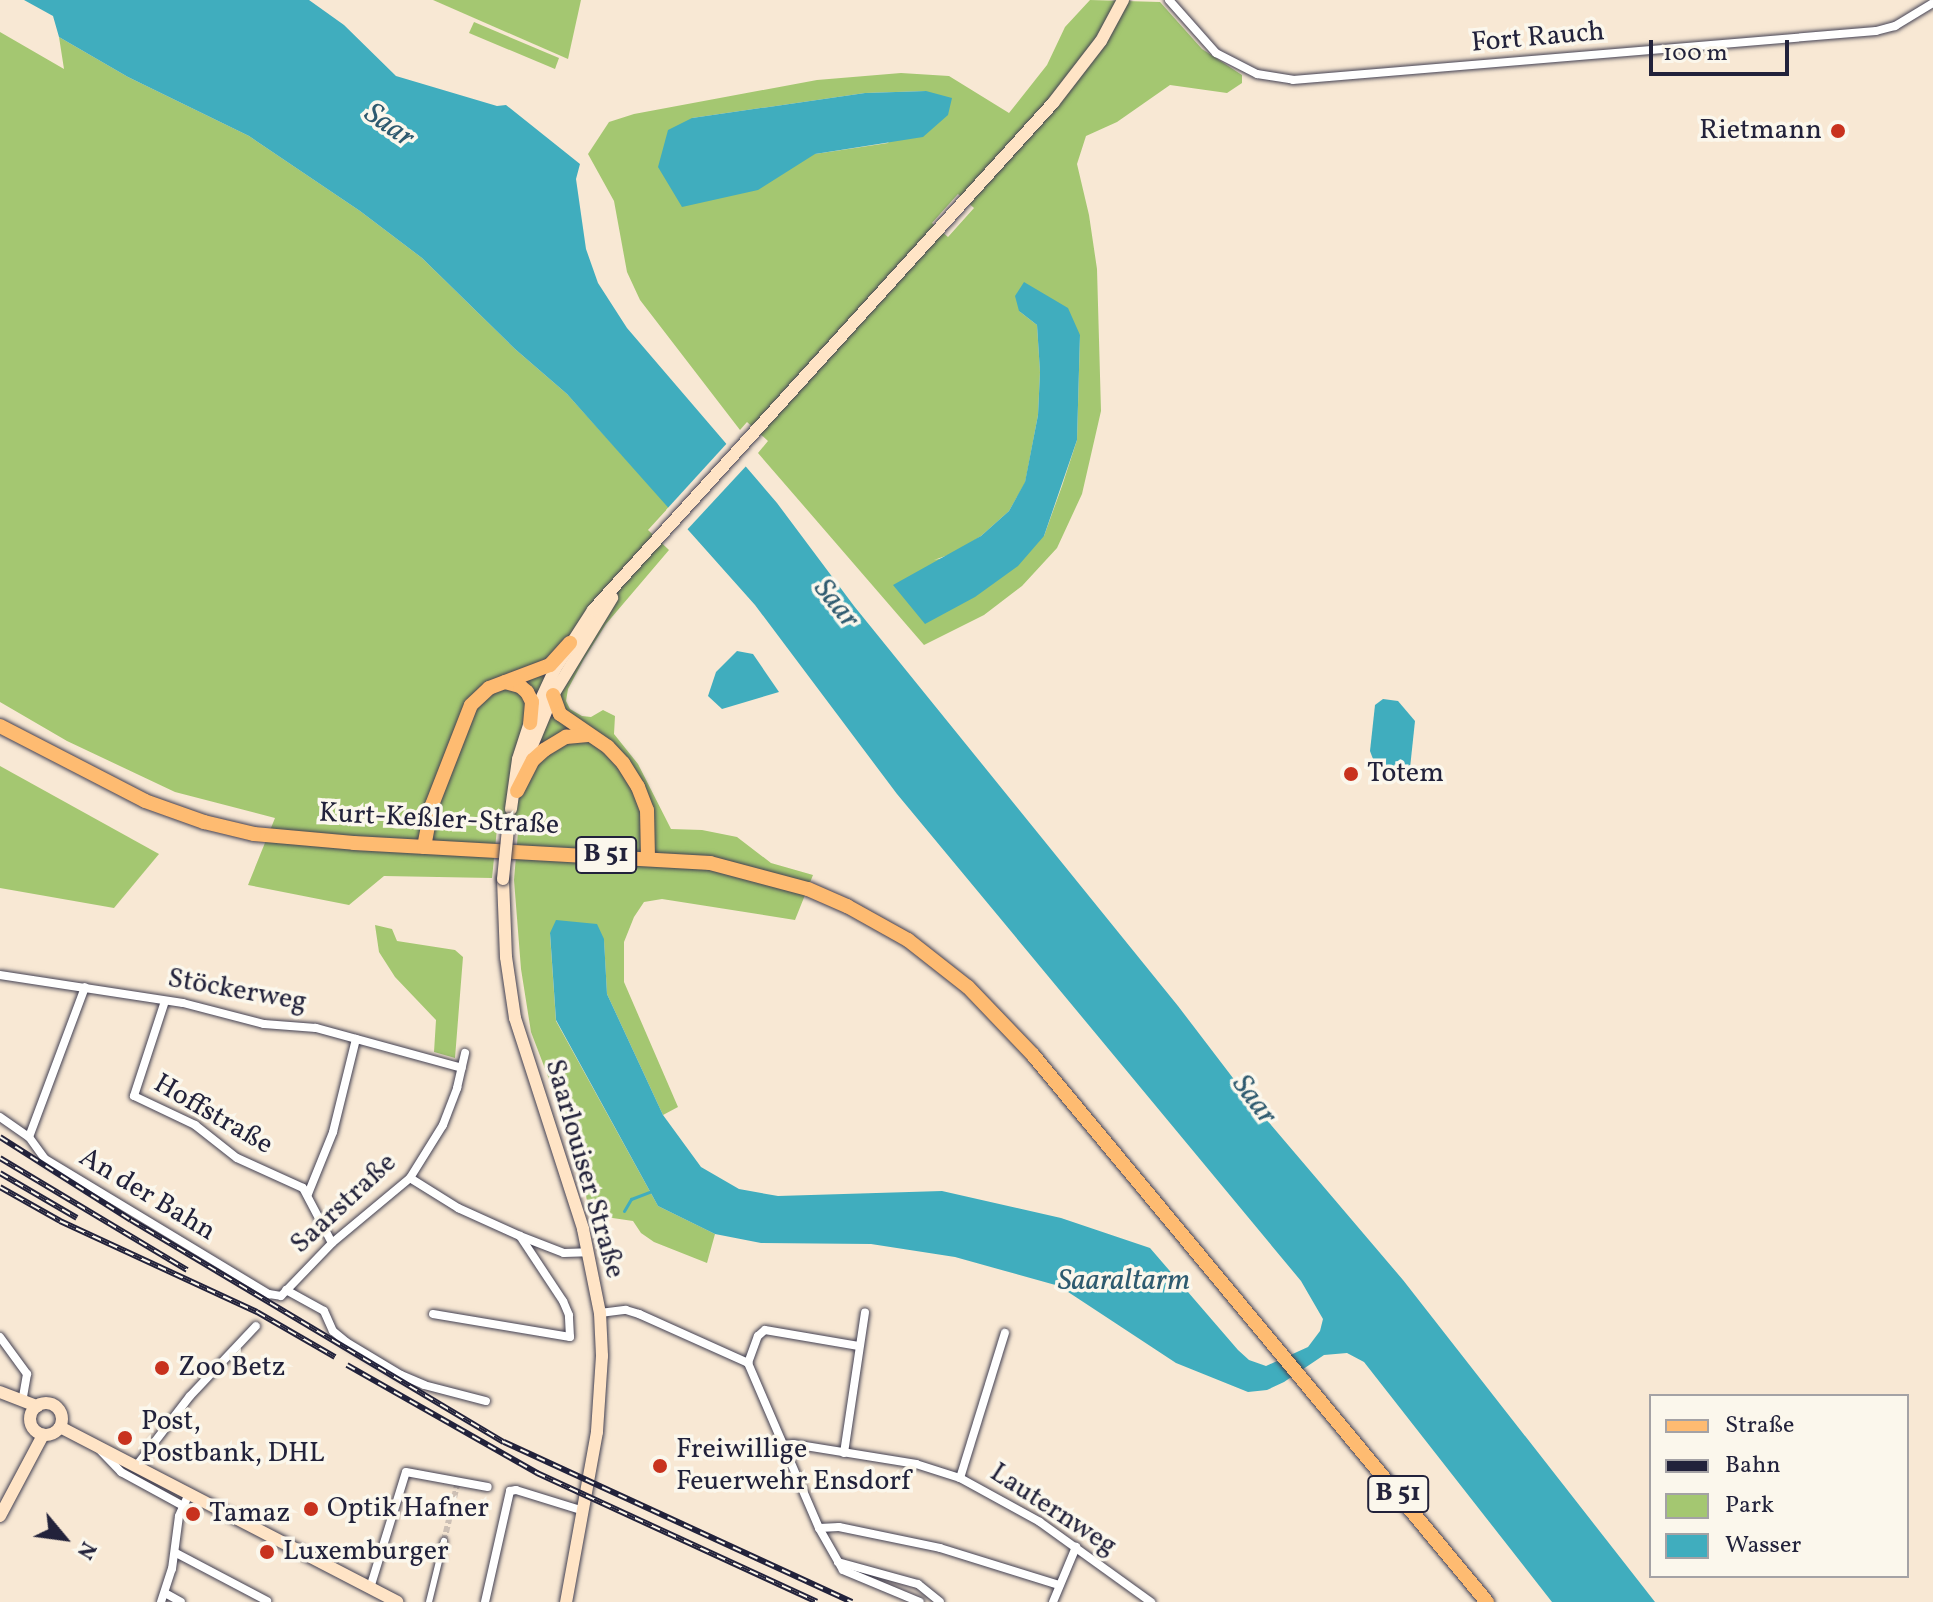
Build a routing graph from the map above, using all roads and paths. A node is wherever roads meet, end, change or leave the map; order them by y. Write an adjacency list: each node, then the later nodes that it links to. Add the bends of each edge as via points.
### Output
1 (1169, 0): 2 (street, Fort Rauch, via 1216,53 1257,74 1293,80 1876,31)
2 (1933, 3)
3 (1121, 4): 4 (main road, via 1080,71)
4 (632, 569): 5 (main road); 7 (main road)
5 (570, 643): 6 (main road, via 550,665); 8 (main road)
6 (501, 682): 8 (main road, via 527,692 532,702); 13 (main road, via 479,694 462,723 432,805)
7 (553, 695): 10 (main road, via 560,714); 11 (main road)
8 (530, 723): 12 (main road)
9 (0, 726): 13 (main road, Kurt-Keßler-Straße / B 51, via 145,801 204,822 254,834)
10 (588, 735): 11 (main road, via 566,737 544,750); 14 (main road, via 608,747 638,787 647,810)
11 (517, 791): 12 (main road)
12 (510, 814): 27 (main road, Saarlouiser Straße, bridge, via 503,879 509,988 533,1084)
13 (424, 847): 14 (main road, Kurt-Keßler-Straße / B 51)
14 (648, 858): 71 (main road, Kurt-Keßler-Straße / B 51, via 710,863 808,889 878,922 936,960 1033,1055)
15 (0, 975): 16 (street, Stöckerweg)
16 (85, 987): 17 (street, Stöckerweg); 22 (street)
17 (165, 1001): 18 (street, Stöckerweg); 24 (street, Hoffstraße, via 134,1096 195,1125 237,1158)
18 (356, 1039): 20 (street, Stöckerweg); 24 (street, via 333,1132)
19 (465, 1053): 20 (street, Saarstraße)
20 (462, 1068): 23 (street, Saarstraße, via 443,1125)
21 (0, 1117): 22 (street, An der Bahn)
22 (29, 1137): 28 (street, An der Bahn, via 45,1159 269,1294)
23 (410, 1178): 25 (street, via 458,1208); 26 (street, Saarstraße)
24 (308, 1194): 26 (street)
25 (520, 1236): 27 (street, via 564,1253); 31 (street, via 563,1301 570,1337)
26 (332, 1243): 28 (street, Saarstraße)
27 (588, 1252): 29 (main road, Saarlouiser Straße)
28 (284, 1293): 39 (street, An der Bahn, via 324,1311 333,1331 346,1342 401,1375)
29 (600, 1313): 36 (street, via 639,1314); 51 (main road, Saarlouiser Straße, via 601,1397)
30 (865, 1313): 35 (street)
31 (433, 1314)
32 (256, 1326): 47 (street, via 190,1396)
33 (1005, 1333): 48 (street)
34 (0, 1337): 38 (street, via 27,1374)
35 (859, 1346): 36 (street, via 765,1330); 46 (street)
36 (748, 1363): 45 (street)
37 (1, 1398): 38 (main road); 41 (main road)
38 (22, 1401): 40 (main road)
39 (486, 1401)
40 (37, 1406): 41 (main road); 42 (main road, via 57,1408)
41 (30, 1418): 43 (main road)
42 (60, 1427): 43 (main road); 44 (main road)
43 (43, 1435): 52 (main road)
44 (95, 1443): 47 (main road); 50 (street, via 121,1472)
45 (782, 1446): 46 (street, Lauternweg); 53 (street)
46 (844, 1453): 48 (street, Lauternweg, via 916,1464)
47 (137, 1465): 50 (main road)
48 (960, 1478): 55 (street, Lauternweg)
49 (488, 1487): 59 (street, via 406,1472)
50 (186, 1500): 56 (street); 59 (main road)
51 (584, 1511): 65 (street, via 516,1490 506,1496); 66 (main road, Saarlouiser Straße)
52 (0, 1516)
53 (819, 1528): 57 (street); 58 (street, via 839,1527 940,1548)
54 (444, 1541): 64 (street)
55 (1076, 1547): 58 (street); 70 (street, Lauternweg)
56 (176, 1553): 60 (street); 61 (street)
57 (838, 1562): 67 (street, via 852,1576); 68 (street, via 918,1584)
58 (1059, 1585): 69 (street)
59 (370, 1588): 63 (main road)
60 (163, 1598): 62 (street)
61 (267, 1601)
62 (181, 1602)
63 (396, 1602)
64 (429, 1602)
65 (485, 1602)
66 (566, 1602)
67 (920, 1602)
68 (940, 1602)
69 (1053, 1602)
70 (1151, 1602)
71 (1487, 1602)

